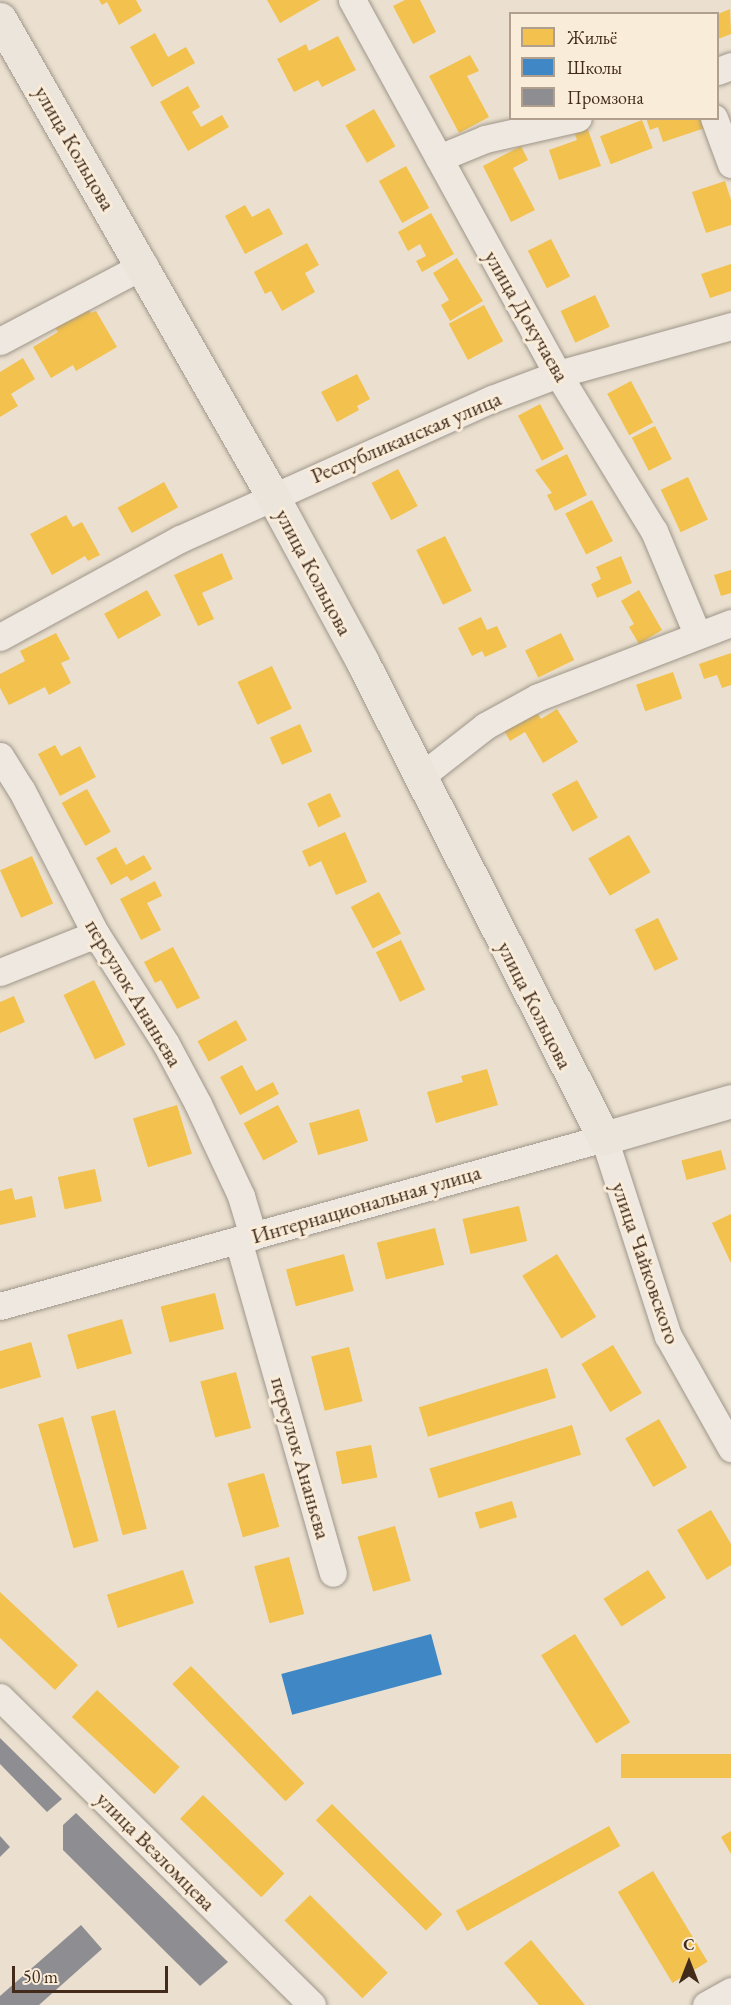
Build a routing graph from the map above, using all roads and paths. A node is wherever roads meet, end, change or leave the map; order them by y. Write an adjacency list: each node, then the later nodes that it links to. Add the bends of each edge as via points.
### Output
1 (352, 0): 5 (street, улица Докучаева)
2 (1, 24): 7 (main road, улица Кольцова)
3 (569, 120): 5 (street, via 485,139)
4 (715, 120): 6 (street)
5 (439, 158): 10 (street, улица Докучаева)
6 (731, 164)
7 (144, 265): 9 (street); 11 (main road, улица Кольцова)
8 (731, 326): 10 (street, Республиканская улица)
9 (0, 341)
10 (558, 374): 11 (street, Республиканская улица); 13 (street, улица Докучаева, via 654,531)
11 (272, 495): 14 (street, Республиканская улица, via 170,544); 16 (main road, улица Кольцова)
12 (731, 623): 13 (street)
13 (697, 634): 16 (street, via 538,697 485,726)
14 (0, 638)
15 (0, 756): 17 (street, переулок Ананьева)
16 (420, 777): 20 (main road, улица Кольцова)
17 (96, 934): 18 (street); 21 (street, переулок Ананьева, via 166,1044 198,1104 241,1196)
18 (0, 972)
19 (731, 1101): 20 (main road, Интернациональная улица)
20 (604, 1138): 21 (street, Интернациональная улица); 23 (street, улица Чайковского, via 668,1336)
21 (246, 1238): 22 (street, Интернациональная улица); 24 (street, переулок Ананьева)
22 (0, 1306)
23 (731, 1448)
24 (333, 1573)
25 (0, 1697): 27 (street, улица Везломцева)
26 (731, 1991): 28 (street)
27 (312, 2005)
28 (706, 2005)

